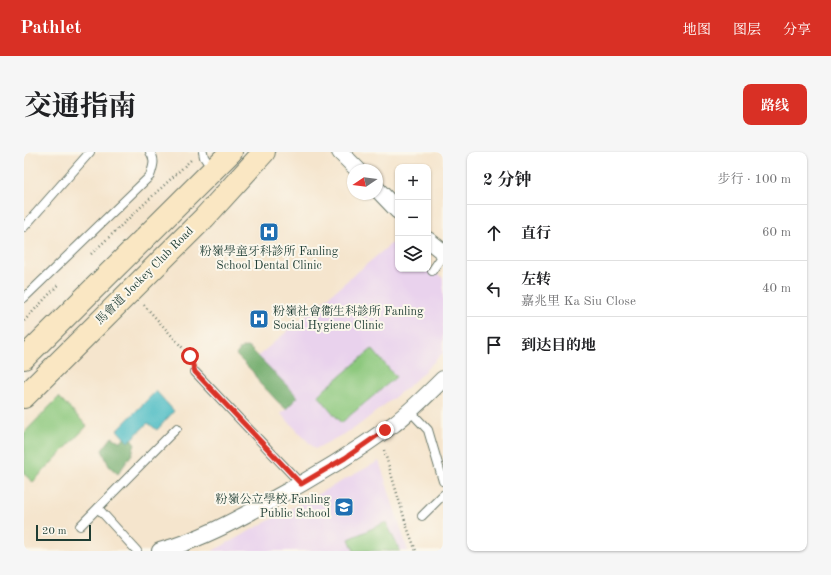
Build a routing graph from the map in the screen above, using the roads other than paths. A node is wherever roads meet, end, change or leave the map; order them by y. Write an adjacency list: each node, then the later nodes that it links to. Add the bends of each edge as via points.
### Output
1 (90, 152): 11 (lane)
2 (150, 152): 15 (lane, via 154,156 154,166 150,176)
3 (203, 152): 8 (lane)
4 (231, 152): 8 (main road)
5 (264, 152): 19 (main road, 馬會道 Jockey Club Road, via 204,218)
6 (341, 152): 7 (street)
7 (352, 164)
8 (213, 171): 16 (main road)
9 (383, 195): 10 (street)
10 (395, 208)
11 (24, 227)
12 (431, 243): 13 (street)
13 (443, 253): 14 (lane)
14 (432, 270)
15 (24, 298)
16 (24, 358)
17 (195, 372): 23 (lane)
18 (443, 379): 20 (street)
19 (24, 397)
20 (410, 411): 22 (lane, via 428,430); 23 (street, via 345,458)
21 (177, 428): 25 (lane)
22 (443, 481)
23 (301, 484): 29 (street, via 236,520 196,539)
24 (443, 495): 26 (lane)
25 (98, 508): 27 (lane); 28 (lane)
26 (422, 516)
27 (80, 526)
28 (137, 551)
29 (160, 551)

